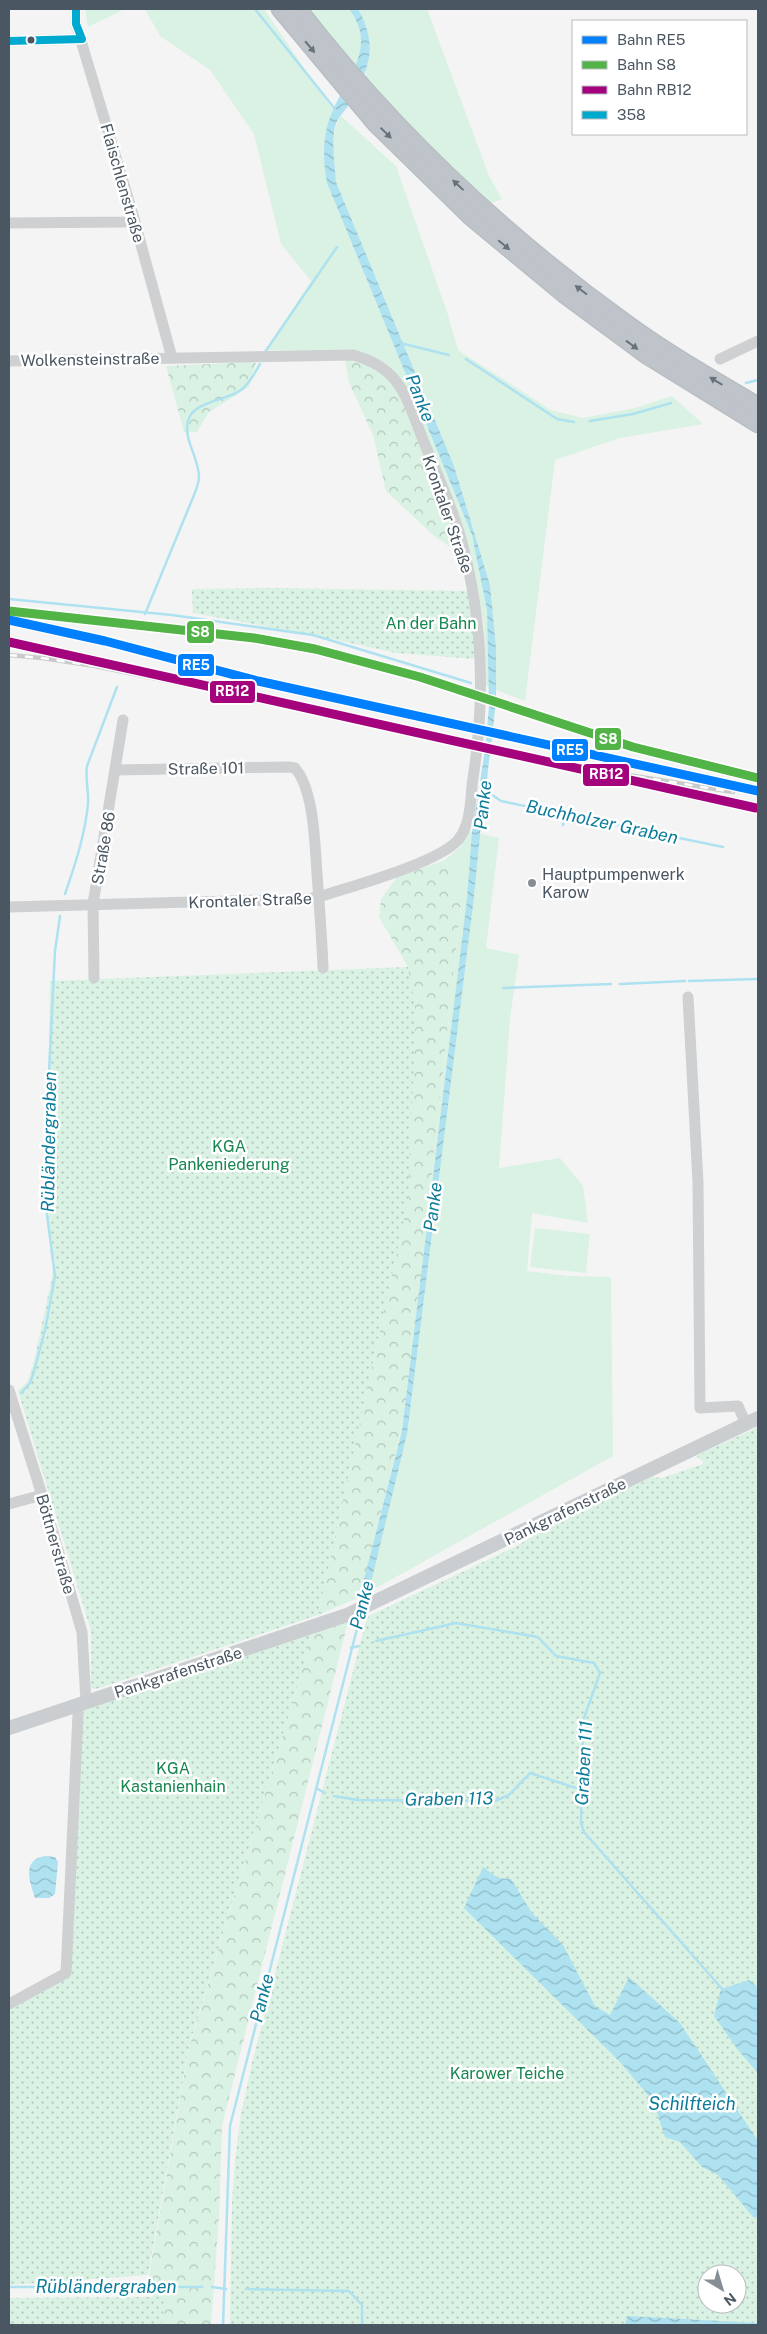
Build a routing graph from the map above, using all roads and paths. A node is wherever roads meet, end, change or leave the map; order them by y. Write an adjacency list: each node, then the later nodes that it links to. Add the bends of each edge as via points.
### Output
1 (76, 9): 4 (street, Flaischlenstraße, via 76,24)
2 (280, 9): 6 (highway, one-way to 6)
3 (298, 9): 6 (highway)
4 (82, 39): 5 (street); 7 (street, Flaischlenstraße)
5 (9, 41)
6 (352, 86): 13 (highway, one-way to 6, via 628,325 570,282 488,212); 14 (highway, one-way to 14, via 375,123 471,217 564,294 648,356)
7 (134, 219): 8 (street, via 124,222); 10 (street, Flaischlenstraße)
8 (9, 224)
9 (758, 342): 11 (street)
10 (172, 358): 12 (street, Wolkensteinstraße); 17 (street, Krontaler Straße, via 353,355 384,367 401,387 444,490 463,548 479,625 481,686 477,755 467,825 458,840 437,856)
11 (720, 359)
12 (9, 361)
13 (758, 406)
14 (758, 424)
15 (123, 720): 16 (street, Straße 86)
16 (116, 770): 17 (street, Straße 101, via 295,768 304,781 314,831); 18 (street, Straße 86)
17 (319, 897): 18 (street, Krontaler Straße); 20 (street)
18 (93, 904): 19 (street, Krontaler Straße); 21 (street, Straße 86)
19 (9, 907)
20 (323, 968)
21 (94, 978)
22 (688, 997): 24 (street, via 698,1182 700,1408 738,1406)
23 (9, 1390): 25 (street, Böttnerstraße)
24 (752, 1421): 27 (main road, Pankgrafenstraße, via 347,1615)
25 (42, 1495): 26 (street); 27 (street, Böttnerstraße, via 82,1632)
26 (9, 1504)
27 (81, 1704): 28 (main road, Pankgrafenstraße); 29 (street, Böttnerstraße, via 66,1973)
28 (9, 1728)
29 (9, 2004)

